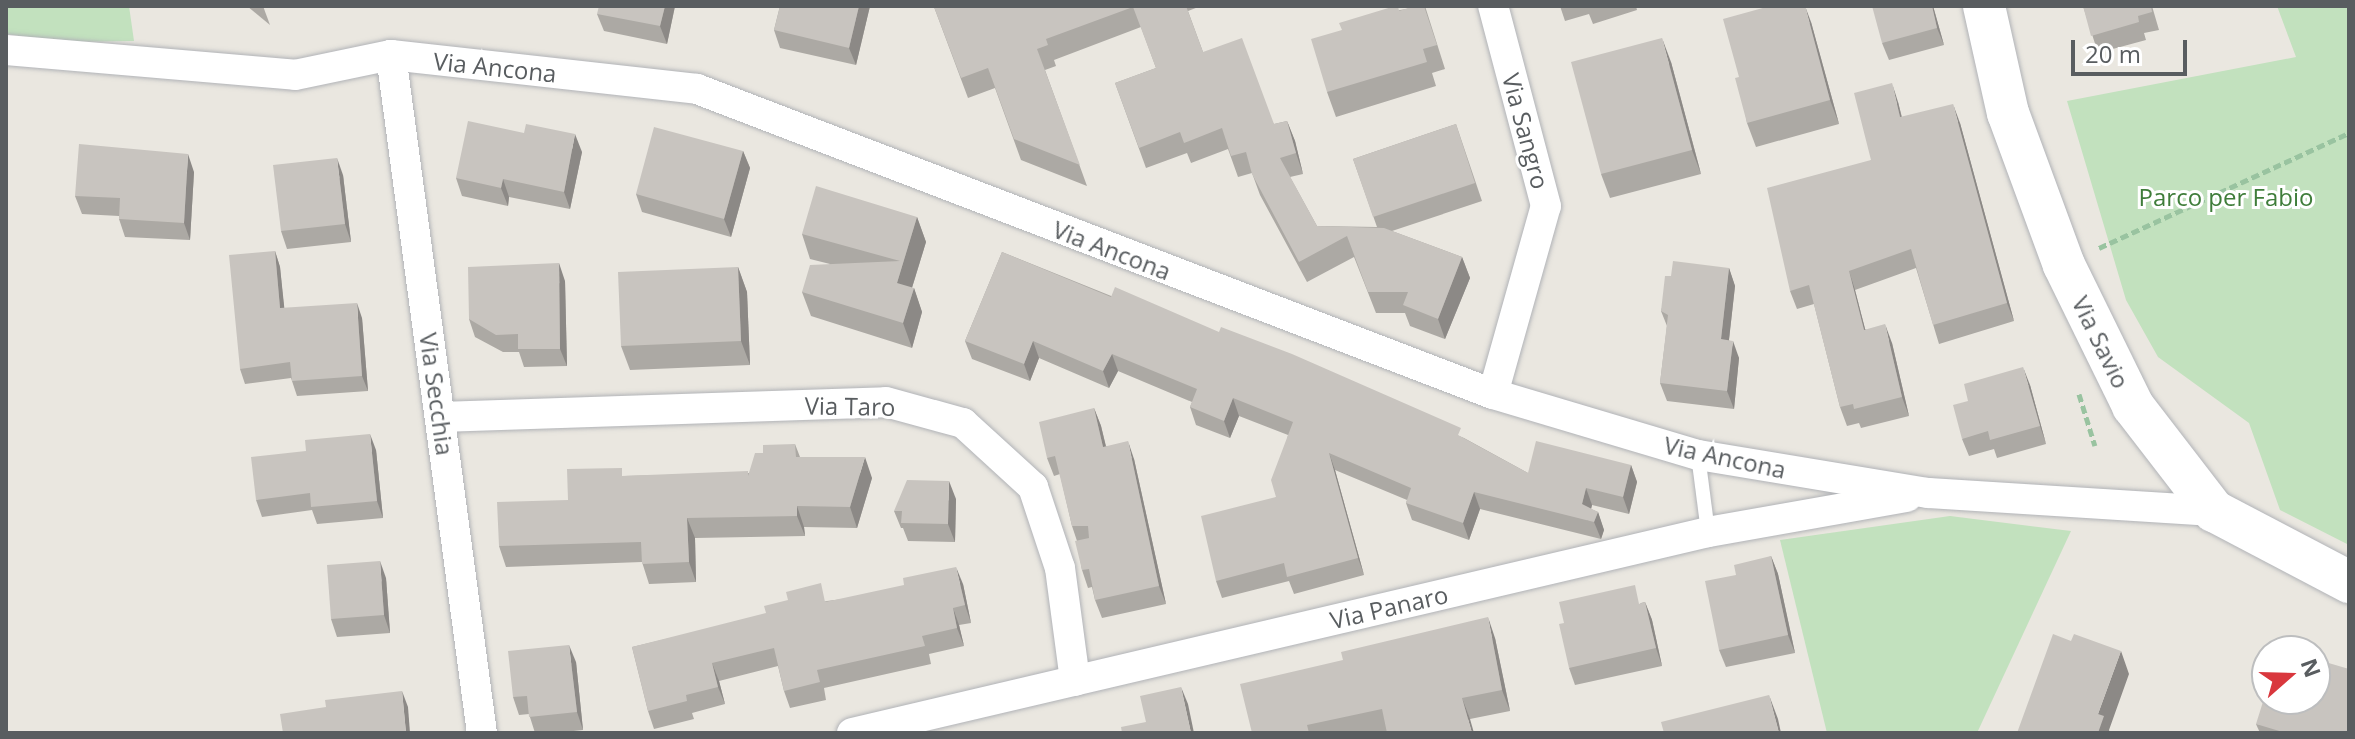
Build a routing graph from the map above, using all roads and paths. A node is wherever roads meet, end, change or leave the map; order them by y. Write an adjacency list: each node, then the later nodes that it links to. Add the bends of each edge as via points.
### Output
1 (1493, 6): 7 (street, Via Sangro, via 1546,206)
2 (1984, 6): 6 (street, Via Savio, via 2008,113)
3 (6, 50): 4 (street, Via Ancona, via 295,75)
4 (391, 55): 7 (street, Via Ancona, via 697,89); 8 (street, Via Secchia)
5 (2349, 133): 6 (path)
6 (2064, 265): 11 (street, Via Savio, via 2133,406)
7 (1493, 394): 9 (street, Via Ancona)
8 (440, 417): 14 (street, Via Taro, via 886,402 963,423 1033,487 1060,568); 15 (street, Via Secchia)
9 (1698, 455): 10 (street, Via Ancona); 12 (lane)
10 (1928, 493): 11 (street, Via Ancona); 12 (street, Via Panaro)
11 (2214, 511): 13 (street, Via Savio)
12 (1708, 532): 14 (street, Via Panaro)
13 (2349, 582)
14 (1075, 681): 16 (street, Via Panaro)
15 (482, 733)
16 (852, 733)

